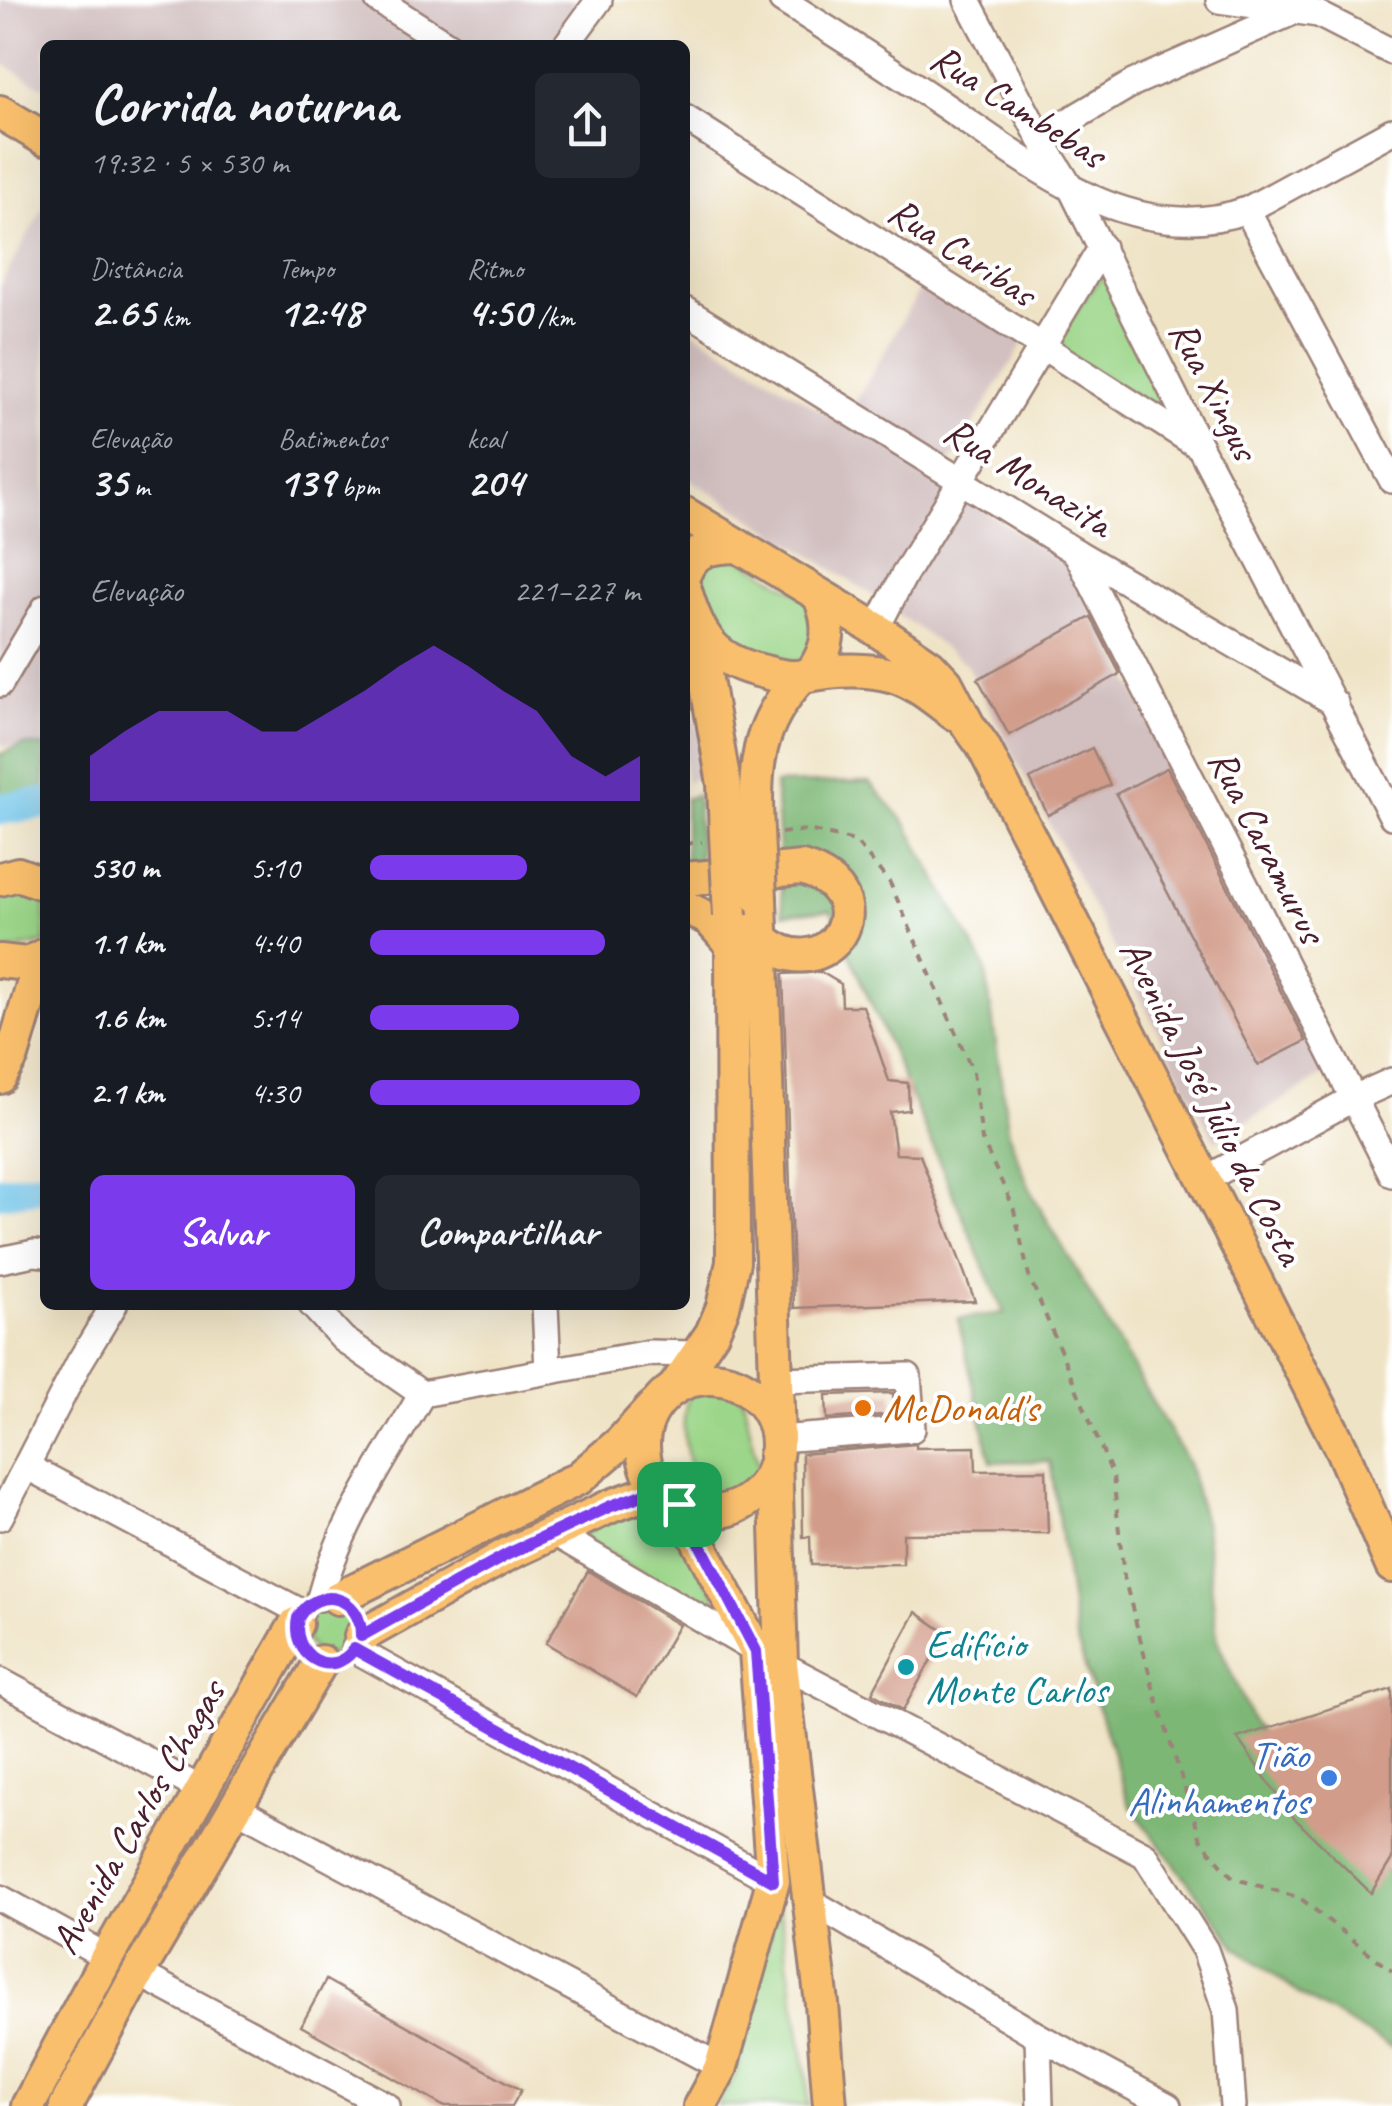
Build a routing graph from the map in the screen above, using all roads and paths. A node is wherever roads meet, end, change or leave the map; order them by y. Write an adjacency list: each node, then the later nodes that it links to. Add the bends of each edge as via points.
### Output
1 (378, 0): 7 (street)
2 (598, 0): 8 (street)
3 (782, 0): 15 (street, Rua Cambebas)
4 (966, 0): 14 (street, Rua Xingus)
5 (1219, 0): 6 (street)
6 (1295, 11): 9 (street, via 1318,14); 14 (street, Rua Cambebas, via 1134,83)
7 (440, 40)
8 (571, 40)
9 (1392, 52)
10 (0, 112): 13 (main road)
11 (690, 121): 19 (street, Rua Caribas)
12 (1392, 132): 16 (street, Rua Cambebas)
13 (40, 136)
14 (1040, 138): 15 (street, Rua Xingus)
15 (1073, 192): 16 (street, Rua Cambebas, via 1140,215 1189,221); 17 (street, Rua Xingus)
16 (1246, 210): 22 (street)
17 (1102, 248): 19 (street); 20 (street, Rua Xingus)
18 (690, 313): 21 (street, Rua Monazita)
19 (1040, 347): 20 (street, Rua Caribas); 21 (street)
20 (1200, 447): 34 (street, Rua Xingus)
21 (962, 480): 25 (street, Rua Monazita); 31 (street)
22 (1392, 480)
23 (690, 517): 24 (main road, Avenida José Júlio da Costa)
24 (736, 546): 26 (main road, via 709,547); 27 (main road, Avenida José Júlio da Costa)
25 (1076, 552): 34 (street, Rua Monazita); 52 (street, Rua Caramurus)
26 (690, 565)
27 (820, 598): 31 (main road, Avenida José Júlio da Costa); 32 (main road, via 828,642)
28 (690, 605): 30 (main road)
29 (40, 616): 33 (street)
30 (697, 627): 32 (main road, Avenida José Júlio da Costa, via 716,651 747,668); 36 (main road)
31 (876, 629): 35 (main road, Avenida José Júlio da Costa, via 946,682)
32 (806, 675): 35 (main road, Avenida José Júlio da Costa, via 864,670 896,676); 36 (main road, via 784,694)
33 (0, 684)
34 (1335, 702): 37 (street, Rua Xingus)
35 (968, 725): 54 (main road, Avenida José Júlio da Costa)
36 (739, 785): 45 (main road, bridge); 45 (main road, bridge, via 760,898)
37 (1392, 816)
38 (773, 834): 84 (path, via 808,830 855,841 890,883 973,1072 982,1140 1013,1206 1029,1276 1113,1476 1124,1577 1200,1840 1233,1878 1300,1898)
39 (702, 842): 40 (path)
40 (690, 843)
41 (1, 877): 43 (main road, via 18,874)
42 (690, 878): 45 (main road, via 802,868 835,884 844,898 845,925 822,953 790,954)
43 (40, 882)
44 (690, 911): 45 (main road)
45 (742, 934): 60 (main road, via 734,1262 724,1308); 62 (main road)
46 (40, 958): 47 (main road, via 27,964)
47 (0, 960)
48 (40, 966): 50 (main road)
49 (0, 1016): 50 (main road)
50 (6, 1066)
51 (1392, 1081): 52 (street)
52 (1352, 1099): 53 (street, Rua Caramurus); 54 (street)
53 (1392, 1174)
54 (1204, 1180): 69 (main road, Avenida José Júlio da Costa)
55 (40, 1253): 56 (street)
56 (0, 1260)
57 (111, 1310): 66 (street)
58 (317, 1310): 63 (street, via 343,1339)
59 (544, 1310): 61 (street)
60 (695, 1354): 61 (street, via 649,1352); 64 (main road)
61 (548, 1370): 63 (street)
62 (778, 1380): 65 (main road); 65 (street, via 908,1376 912,1429)
63 (422, 1394): 73 (street, via 346,1528)
64 (667, 1394): 65 (main road, via 695,1379 738,1384 756,1396 774,1424); 67 (main road, via 645,1428 644,1458 656,1485); 73 (main road, via 579,1478)
65 (777, 1448): 67 (main road, via 771,1473 748,1500 714,1512); 75 (main road)
66 (26, 1466): 68 (street); 73 (street)
67 (672, 1498): 70 (main road, via 645,1494); 75 (main road)
68 (0, 1516)
69 (1372, 1522): 71 (main road, Avenida José Júlio da Costa); 72 (main road, Avenida José Júlio da Costa)
70 (556, 1534): 74 (main road, via 508,1554); 75 (street)
71 (1392, 1549)
72 (1392, 1566)
73 (314, 1608): 74 (main road, via 354,1609 362,1626); 76 (main road, via 298,1644); 78 (main road, Avenida Carlos Chagas)
74 (358, 1642): 76 (main road, via 342,1660); 80 (street)
75 (768, 1657): 80 (main road); 82 (main road); 95 (street, via 1145,1855 1205,1950 1226,2010)
76 (321, 1662): 79 (main road, Avenida Carlos Chagas)
77 (0, 1681): 78 (street)
78 (204, 1790): 83 (main road, Avenida Carlos Chagas)
79 (234, 1806): 85 (main road, Avenida Carlos Chagas); 87 (street)
80 (773, 1881): 87 (main road)
81 (0, 1898): 83 (street)
82 (807, 1899): 86 (street); 92 (main road)
83 (107, 1957): 88 (main road, Avenida Carlos Chagas)
84 (1392, 1972)
85 (138, 1973): 89 (main road, Avenida Carlos Chagas); 90 (street)
86 (1038, 2036): 93 (street); 94 (street)
87 (721, 2067): 91 (main road)
88 (28, 2106)
89 (66, 2106)
90 (387, 2106)
91 (700, 2106)
92 (830, 2106)
93 (1040, 2106)
94 (1168, 2106)
95 (1233, 2106)

